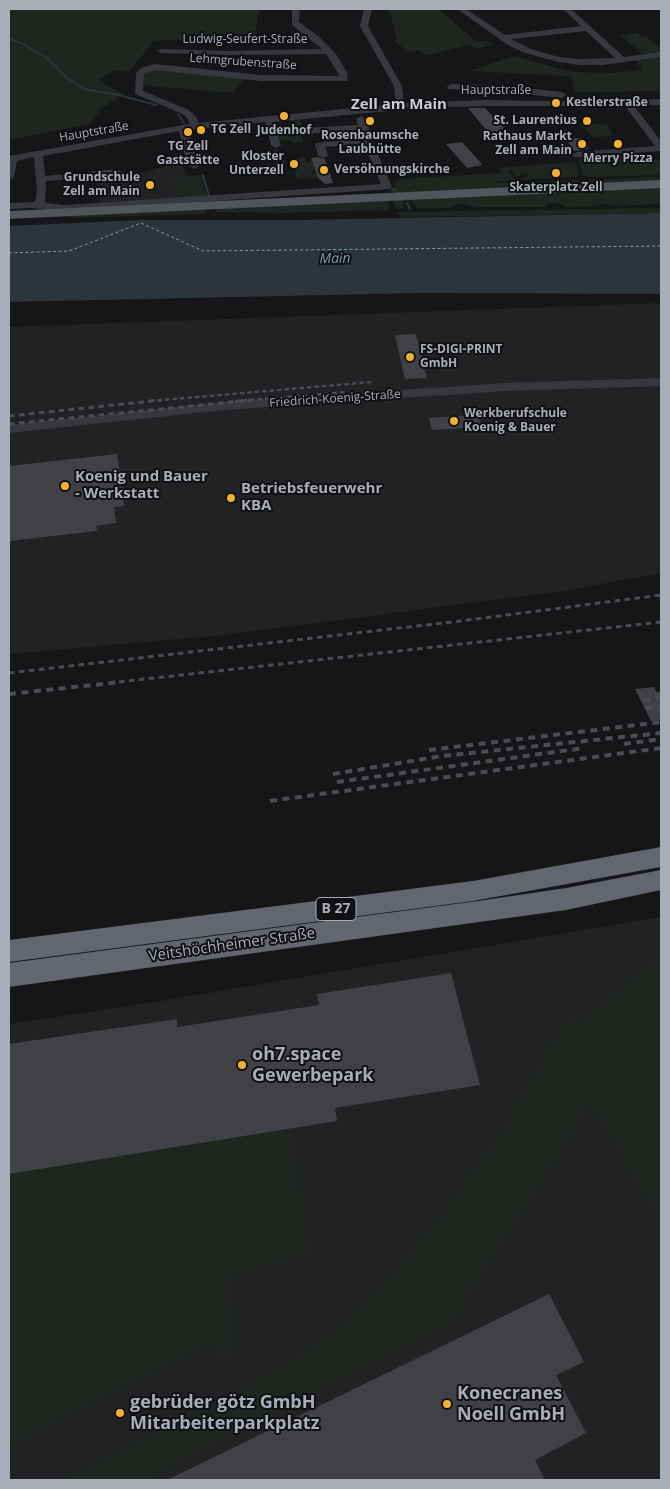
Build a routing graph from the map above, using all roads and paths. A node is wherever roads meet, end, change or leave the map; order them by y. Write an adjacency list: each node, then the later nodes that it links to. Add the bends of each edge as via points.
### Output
1 (296, 9): 8 (street, Lehmgrubenstraße, via 295,23)
2 (368, 9): 14 (street, via 364,26 398,86)
3 (461, 9): 6 (street)
4 (567, 9): 5 (street)
5 (587, 28): 6 (street); 10 (street)
6 (503, 38): 10 (street, via 528,51 559,59 580,62)
7 (161, 51): 8 (street, Ludwig-Seufert-Straße)
8 (329, 51): 18 (street, Lehmgrubenstraße, via 344,79 262,78 155,67 140,73 138,92 186,112)
9 (661, 55): 10 (street)
10 (622, 60)
11 (451, 87): 15 (street, via 544,93 573,98)
12 (661, 102): 13 (street, Hauptstraße)
13 (628, 104): 15 (street, Hauptstraße); 22 (street)
14 (401, 105): 15 (street, Hauptstraße); 16 (street, Hauptstraße)
15 (575, 105)
16 (361, 117): 17 (street, Hauptstraße); 20 (street); 21 (street)
17 (268, 119): 18 (street, Hauptstraße); 27 (street, via 276,149 274,157)
18 (194, 126): 19 (street, Hauptstraße)
19 (183, 128): 23 (street, Hauptstraße); 28 (street)
20 (304, 131)
21 (368, 140): 25 (street, via 320,145); 34 (street, via 387,187)
22 (661, 148): 24 (street)
23 (38, 154): 26 (street, Hauptstraße); 31 (street)
24 (578, 154)
25 (323, 155)
26 (10, 159): 30 (street)
27 (281, 163)
28 (194, 166)
29 (117, 172): 31 (street)
30 (9, 177)
31 (40, 179): 34 (street)
32 (661, 184): 34 (main road)
33 (9, 206): 34 (street)
34 (45, 209): 35 (main road)
35 (9, 215)
36 (661, 382): 37 (street, Friedrich-Koenig-Straße, via 505,387 224,406)
37 (9, 429)
38 (661, 857): 40 (highway, Veitshöchheimer Straße / B 27, via 474,891)
39 (661, 880): 41 (highway, Veitshöchheimer Straße / B 27, via 487,911)
40 (9, 951)
41 (9, 975)

